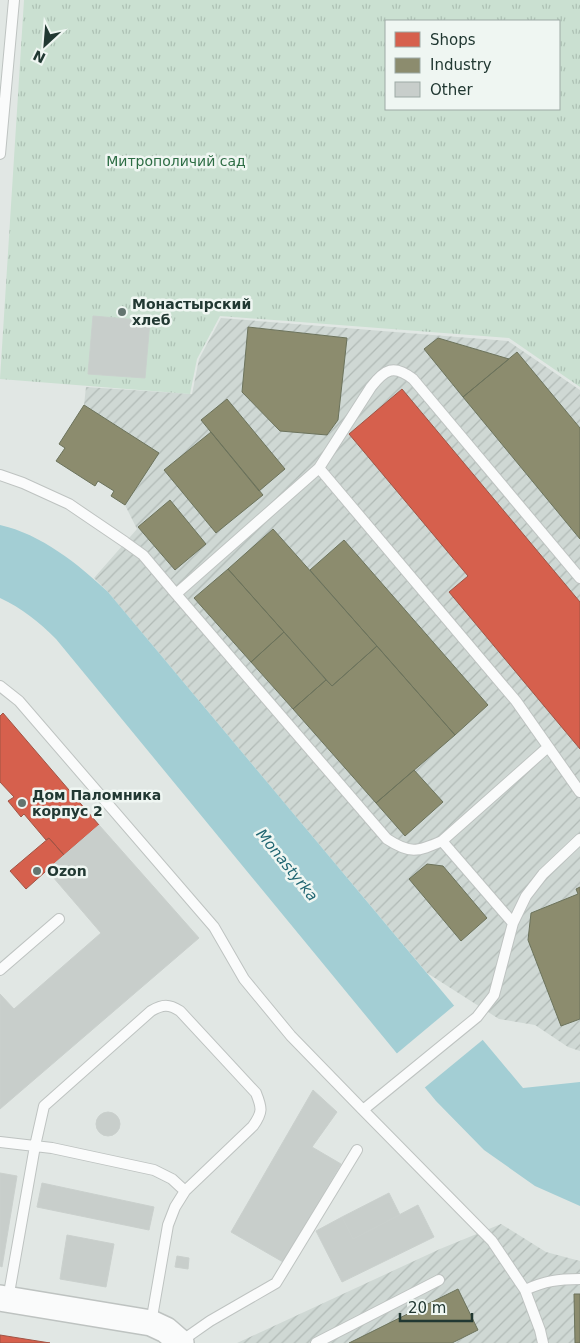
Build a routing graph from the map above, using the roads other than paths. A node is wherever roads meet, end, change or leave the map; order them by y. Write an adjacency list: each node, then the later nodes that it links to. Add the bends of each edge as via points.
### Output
1 (14, 0): 2 (lane)
2 (0, 154)
3 (319, 468): 5 (lane, via 380,375 391,370 403,371 414,379); 6 (lane); 8 (lane, via 516,700)
4 (0, 474): 6 (lane, via 69,504 109,531 143,555)
5 (580, 578)
6 (176, 594): 11 (lane, via 387,839 404,849 424,849)
7 (0, 686): 15 (lane, via 19,701 214,927 244,979 291,1036)
8 (548, 747): 9 (lane); 11 (lane)
9 (580, 792)
10 (580, 839): 13 (lane, via 543,874 526,896)
11 (442, 841): 13 (lane)
12 (59, 919): 14 (lane)
13 (513, 923): 15 (lane, via 494,995 477,1016)
14 (0, 970)
15 (363, 1110): 22 (lane, via 492,1241)
16 (0, 1142): 17 (lane)
17 (35, 1146): 19 (lane, via 154,1170 172,1179); 19 (lane, via 44,1106 50,1099 152,1011 161,1005 171,1005 256,1093 261,1105 260,1116 253,1126); 23 (lane)
18 (357, 1150): 25 (lane, via 276,1283 210,1321)
19 (185, 1191): 24 (lane, via 168,1225)
20 (580, 1279): 22 (lane, via 544,1282)
21 (439, 1280): 26 (lane)
22 (525, 1290): 27 (lane)
23 (4, 1298): 24 (street)
24 (151, 1322): 25 (street)
25 (181, 1342)
26 (316, 1343)
27 (543, 1343)

